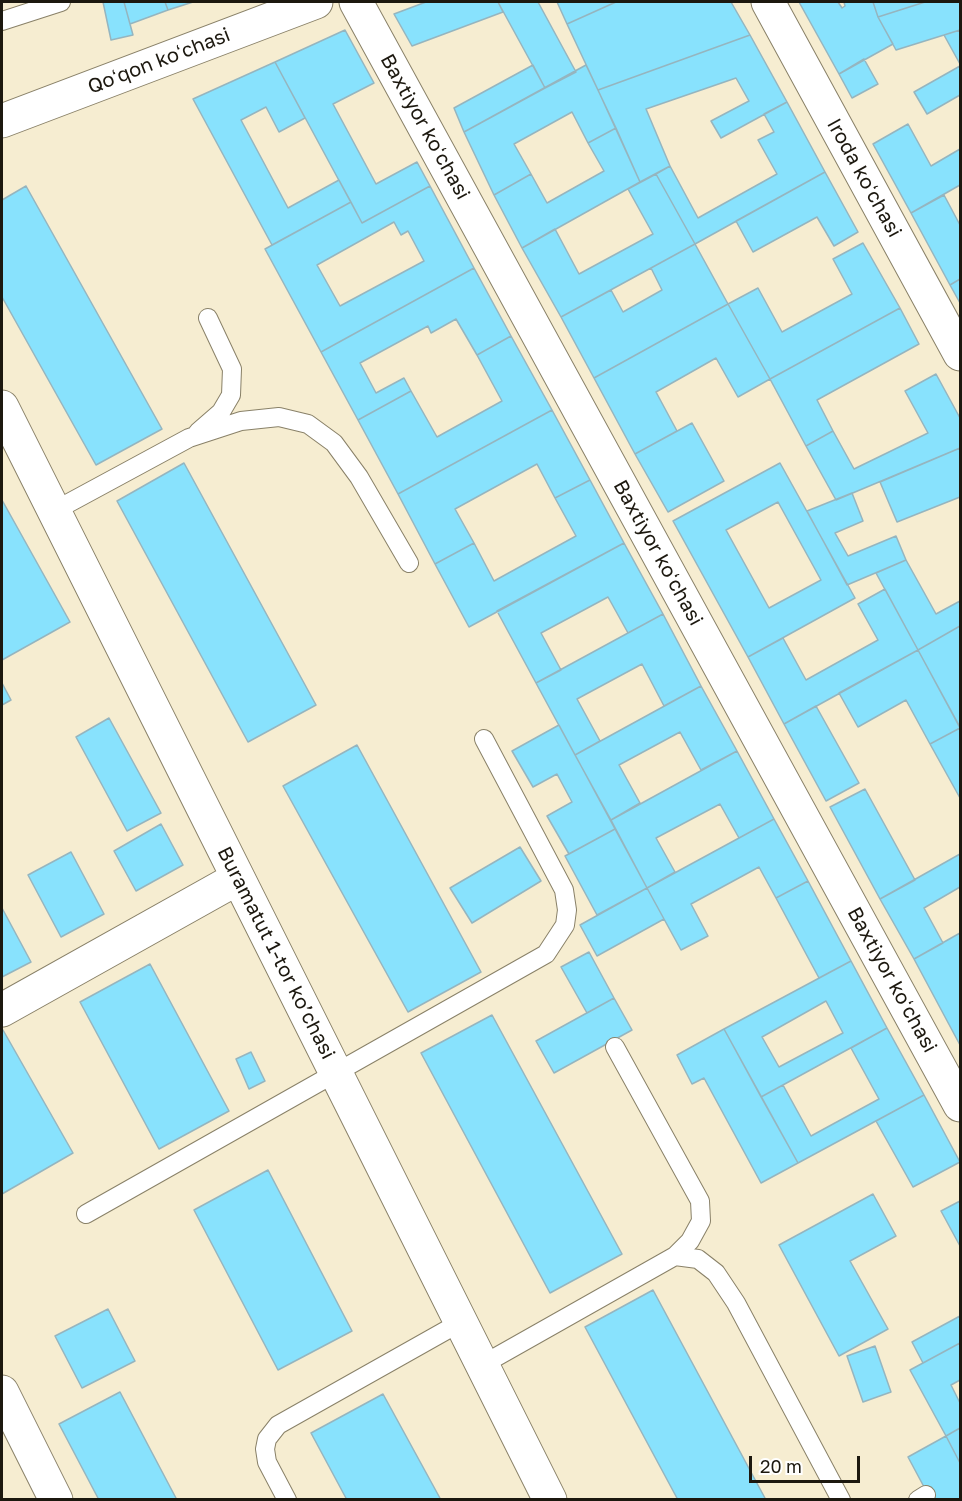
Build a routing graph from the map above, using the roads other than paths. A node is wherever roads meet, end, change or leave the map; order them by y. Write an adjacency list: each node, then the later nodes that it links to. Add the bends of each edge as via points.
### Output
1 (62, 2): 5 (lane)
2 (316, 2): 6 (street, Qoʻqon koʻchasi)
3 (356, 2): 18 (street, Baxtiyor koʻchasi)
4 (768, 2): 8 (street, Iroda koʻchasi)
5 (2, 21)
6 (2, 120)
7 (208, 318): 10 (lane, via 232,369 231,395 222,412)
8 (960, 354)
9 (2, 407): 11 (street, Buramatut 1-tor koʼchasi)
10 (189, 438): 11 (lane); 12 (lane, via 241,421 279,417 308,424 334,443 359,477)
11 (54, 511): 14 (street, Buramatut 1-tor koʼchasi)
12 (409, 563)
13 (484, 739): 17 (lane, via 564,890 565,925 536,962)
14 (238, 878): 15 (street); 17 (street, Buramatut 1-tor koʼchasi)
15 (2, 1010)
16 (615, 1047): 20 (lane, via 700,1201 701,1221 690,1241)
17 (335, 1073): 19 (lane); 21 (street, Buramatut 1-tor koʼchasi)
18 (960, 1106)
19 (86, 1214)
20 (675, 1256): 22 (lane); 27 (lane, via 698,1259 716,1273 736,1303)
21 (461, 1322): 22 (street, Buramatut 1-tor koʼchasi); 25 (lane, via 278,1425 267,1439 265,1449 267,1462)
22 (482, 1365): 26 (street, Buramatut 1-tor koʼchasi)
23 (2, 1392): 24 (street)
24 (56, 1500)
25 (287, 1500)
26 (550, 1500)
27 (841, 1500)

